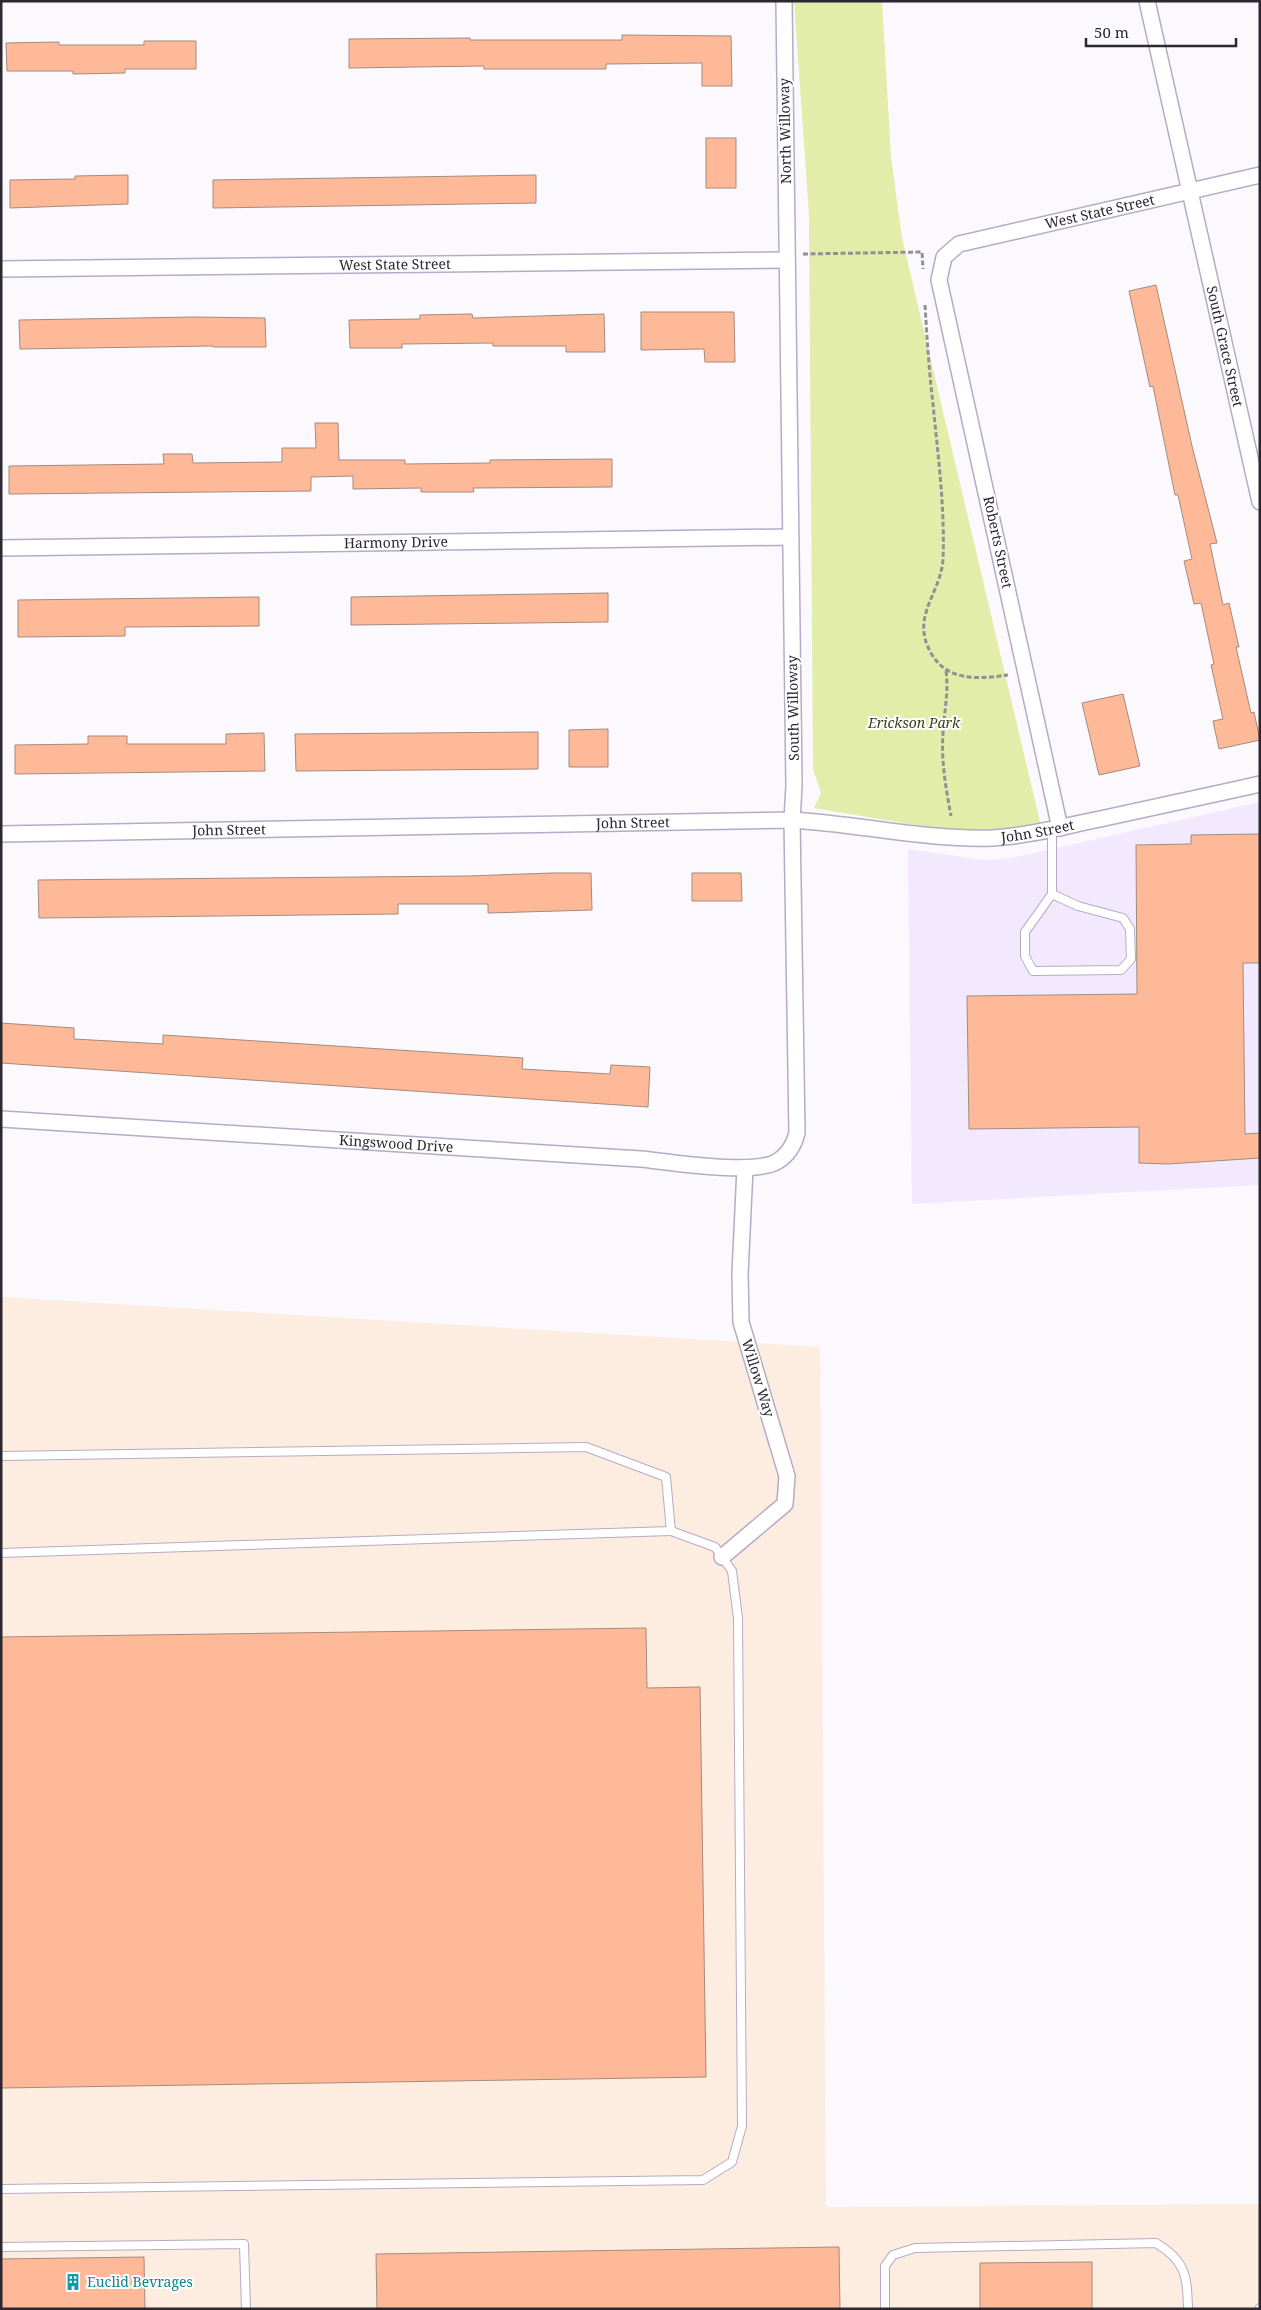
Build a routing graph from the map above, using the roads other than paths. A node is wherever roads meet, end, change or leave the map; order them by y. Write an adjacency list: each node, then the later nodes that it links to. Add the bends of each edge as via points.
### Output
1 (784, 1): 6 (street, North Willoway)
2 (1147, 1): 4 (street, South Grace Street)
3 (1260, 176): 4 (street, West State Street)
4 (1189, 191): 5 (street, West State Street, via 960,244); 8 (street, South Grace Street)
5 (944, 257): 13 (street, Roberts Street, via 938,280 1026,671)
6 (787, 258): 7 (street, West State Street); 9 (street, South Willoway)
7 (1, 269)
8 (1260, 502)
9 (790, 537): 10 (street, Harmony Drive); 12 (street, South Willoway)
10 (1, 548)
11 (1260, 784): 13 (street, John Street)
12 (792, 820): 13 (street, John Street, via 960,838 995,838); 14 (street, John Street); 17 (street, South Willoway, via 797,1133 794,1146)
13 (1056, 828): 15 (lane)
14 (1, 834)
15 (1052, 894): 15 (lane, via 1025,932 1025,956 1033,971 1122,970 1131,959 1130,929 1123,918 1078,906)
16 (1, 1119): 18 (street, Kingswood Drive)
17 (787, 1153): 18 (street, Kingswood Drive, via 770,1165)
18 (745, 1168): 22 (street, Willow Way, via 741,1322 787,1476 785,1504)
19 (1, 1456): 20 (lane, via 586,1447 666,1477)
20 (671, 1532): 21 (lane); 22 (lane, via 715,1547)
21 (1, 1553)
22 (722, 1557): 23 (lane, via 732,1571 738,1618 742,2126 732,2162 703,2180)
23 (1, 2189)
24 (1, 2247): 25 (lane, via 244,2244)
25 (246, 2309)
26 (885, 2309): 27 (lane, via 885,2266 893,2255 915,2248 1156,2243 1172,2253 1187,2278)
27 (1188, 2309)

